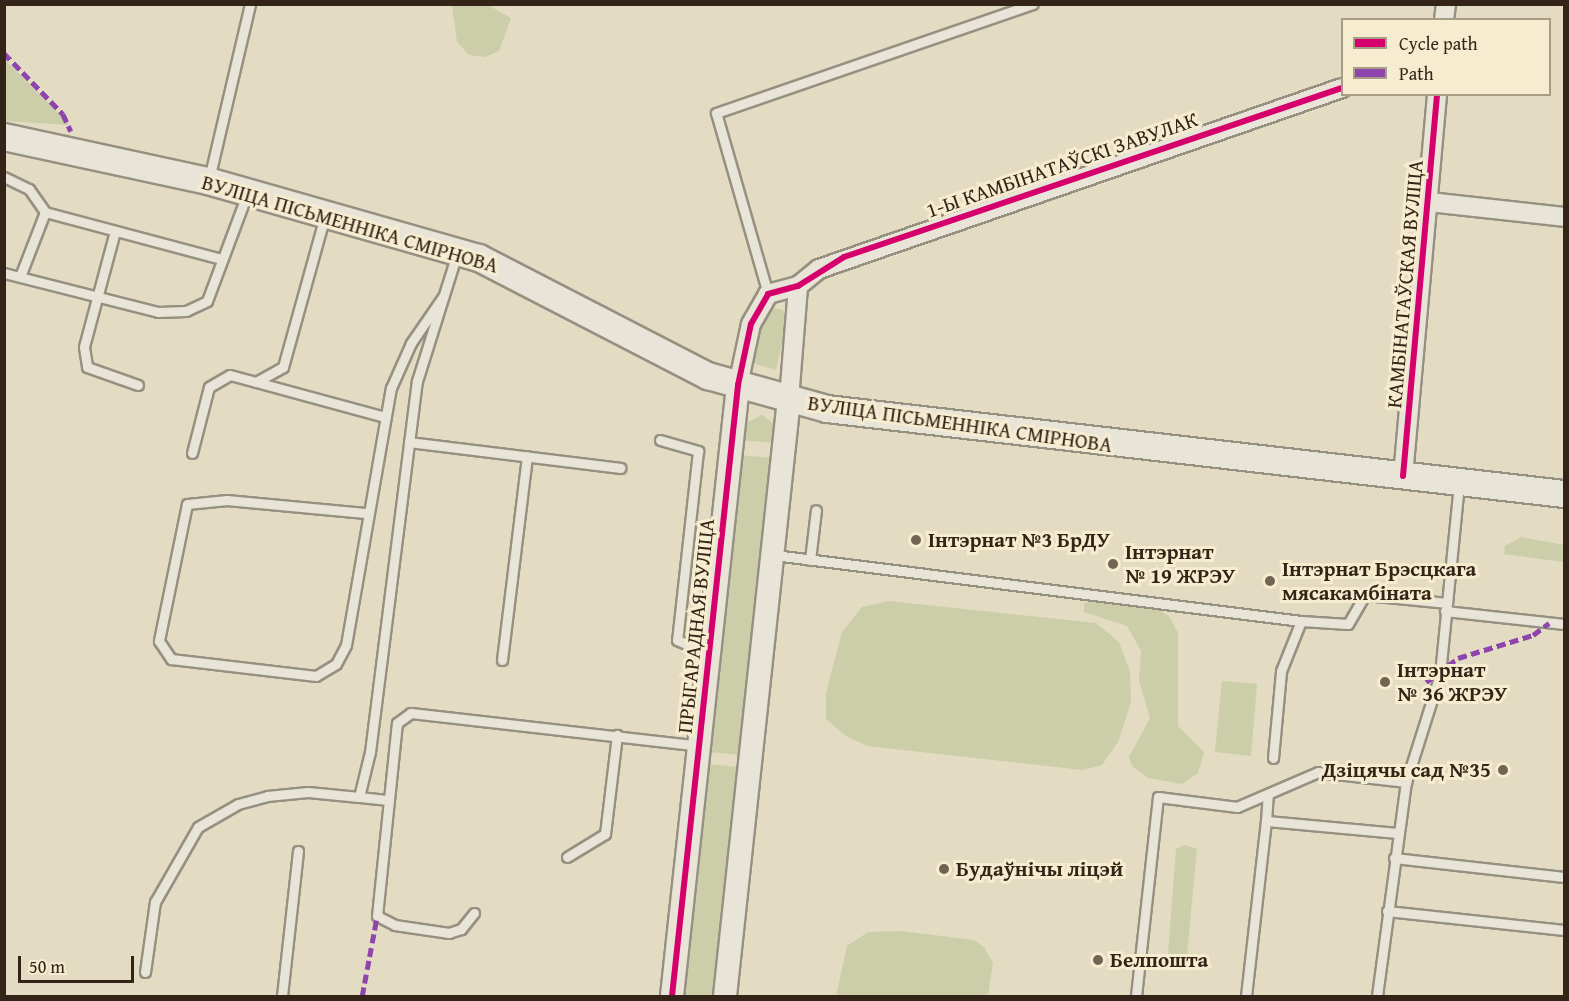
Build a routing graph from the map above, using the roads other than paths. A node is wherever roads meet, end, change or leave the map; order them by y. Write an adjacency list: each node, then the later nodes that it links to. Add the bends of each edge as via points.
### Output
1 (250, 4): 7 (lane)
2 (1033, 4): 19 (lane, via 716,113)
3 (1341, 88): 18 (street, 1-Ы КАМБІНАТАЎСКІ ЗАВУЛАК, via 844,257)
4 (1437, 96): 9 (street, КАМБІНАТАЎСКАЯ ВУЛІЦА)
5 (4, 137): 7 (main road, ВУЛІЦА ПІСЬМЕННІКА СМІРНОВА)
6 (4, 177): 10 (lane, via 29,189)
7 (208, 181): 8 (main road, ВУЛІЦА ПІСЬМЕННІКА СМІРНОВА)
8 (247, 192): 11 (main road, ВУЛІЦА ПІСЬМЕННІКА СМІРНОВА); 15 (lane)
9 (1429, 202): 12 (street); 32 (street, КАМБІНАТАЎСКАЯ ВУЛІЦА)
10 (45, 212): 13 (lane); 17 (lane)
11 (326, 213): 14 (main road, ВУЛІЦА ПІСЬМЕННІКА СМІРНОВА); 22 (lane, via 283,366)
12 (1564, 217)
13 (116, 231): 15 (lane); 20 (lane)
14 (458, 251): 21 (lane); 24 (main road, ВУЛІЦА ПІСЬМЕННІКА СМІРНОВА, via 510,271 604,327)
15 (222, 259): 20 (lane, via 207,301 186,311 158,312)
16 (4, 273): 17 (lane)
17 (21, 274): 20 (lane)
18 (798, 286): 19 (street); 25 (street)
19 (768, 294): 24 (street, ПРЫГАРАДНАЯ ВУЛІЦА, via 751,324)
20 (97, 296): 23 (lane, via 84,347 87,367)
21 (442, 298): 26 (lane, via 411,342 391,387); 28 (lane, via 417,381)
22 (256, 382): 26 (lane); 29 (lane, via 230,375 209,387)
23 (138, 385)
24 (738, 385): 25 (main road, ВУЛІЦА ПІСЬМЕННІКА СМІРНОВА); 42 (street, ПРЫГАРАДНАЯ ВУЛІЦА)
25 (789, 399): 32 (main road, ВУЛІЦА ПІСЬМЕННІКА СМІРНОВА, via 1026,435); 37 (street)
26 (385, 417): 36 (lane)
27 (660, 440): 42 (lane, via 698,451 677,640)
28 (409, 442): 30 (lane); 49 (lane, via 370,752)
29 (192, 453)
30 (527, 457): 31 (lane); 43 (lane)
31 (620, 468)
32 (1403, 477): 33 (main road, ВУЛІЦА ПІСЬМЕННІКА СМІРНОВА)
33 (1459, 483): 34 (main road, ВУЛІЦА ПІСЬМЕННІКА СМІРНОВА); 39 (lane)
34 (1564, 495)
35 (816, 510): 38 (lane)
36 (365, 513): 36 (lane, via 346,645 336,664 316,676 171,659 159,641 187,504 227,500)
37 (770, 555): 38 (lane); 63 (street)
38 (810, 560): 40 (lane)
39 (1446, 607): 40 (lane, via 1365,595 1348,624); 41 (lane); 47 (lane, via 1440,674)
40 (1301, 621): 46 (lane, via 1281,672)
41 (1564, 624)
42 (709, 654): 45 (street, ПРЫГАРАДНАЯ ВУЛІЦА)
43 (502, 660)
44 (617, 735): 45 (lane); 50 (lane, via 411,713 397,723); 54 (lane, via 605,834)
45 (699, 746): 62 (street, ПРЫГАРАДНАЯ ВУЛІЦА)
46 (1273, 758)
47 (1406, 782): 48 (lane, via 1318,772); 52 (lane)
48 (1268, 795): 51 (lane); 64 (lane, via 1237,807 1158,797)
49 (359, 797): 50 (lane); 60 (lane, via 308,792 267,796 238,804 198,827 155,902)
50 (389, 800): 58 (lane, via 377,916 395,925 449,933 461,928)
51 (1266, 821): 52 (lane); 65 (lane)
52 (1398, 833): 55 (lane)
53 (298, 851): 61 (lane)
54 (567, 857)
55 (1394, 858): 56 (lane); 57 (lane)
56 (1564, 877)
57 (1387, 911): 59 (lane); 66 (lane)
58 (474, 913)
59 (1564, 930)
60 (145, 972)
61 (282, 996)
62 (672, 996)
63 (724, 996)
64 (1136, 996)
65 (1246, 996)
66 (1377, 996)

